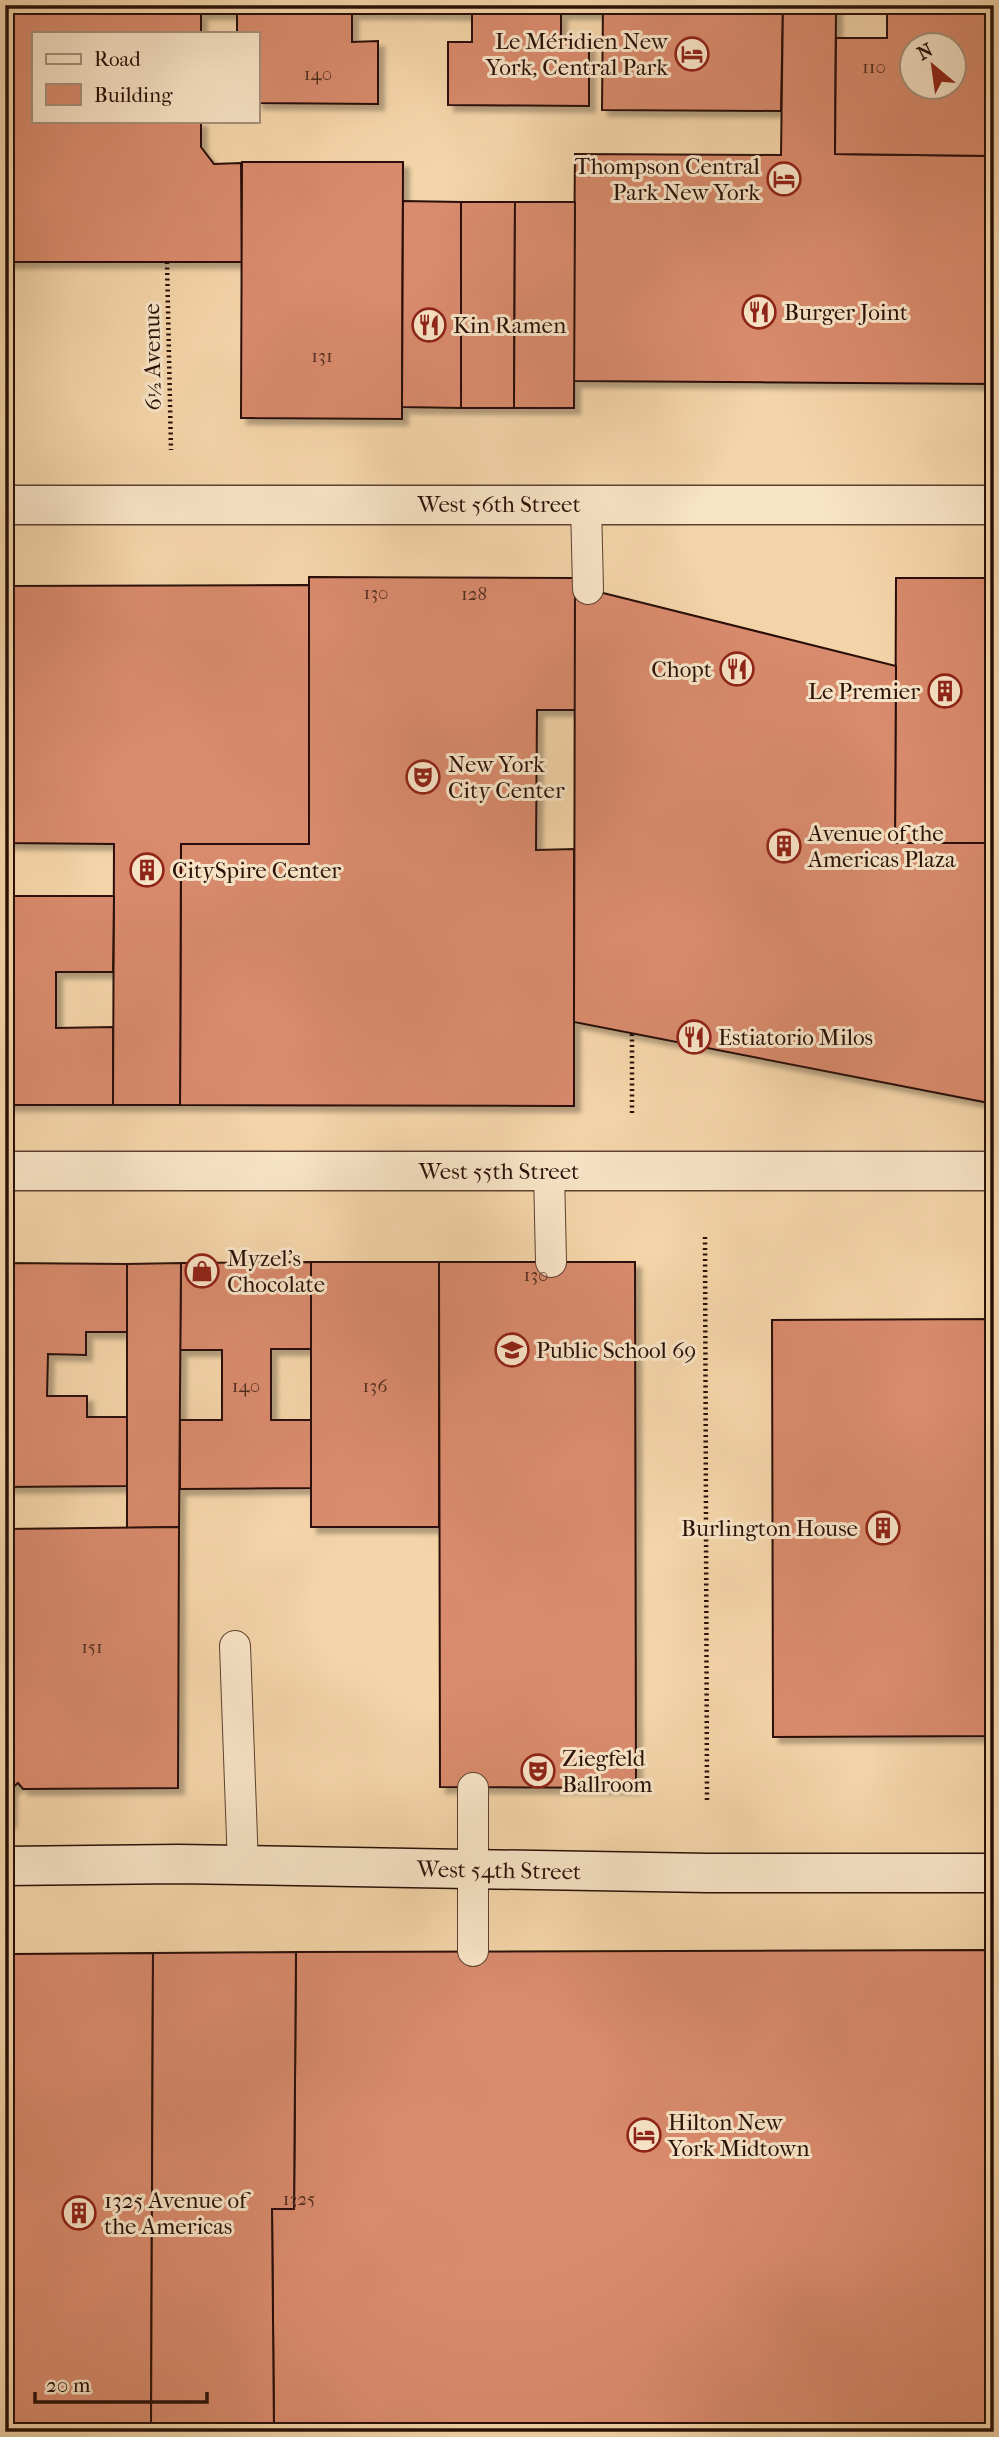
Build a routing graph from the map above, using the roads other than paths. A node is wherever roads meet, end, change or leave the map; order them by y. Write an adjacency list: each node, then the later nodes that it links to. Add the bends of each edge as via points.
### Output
1 (586, 504): 2 (street, West 56th Street); 3 (street, West 56th Street); 4 (lane)
2 (5, 505)
3 (994, 505)
4 (588, 589)
5 (5, 1171): 6 (street, West 55th Street)
6 (549, 1171): 7 (street, West 55th Street); 8 (lane)
7 (994, 1171)
8 (551, 1262)
9 (235, 1646): 12 (lane)
10 (473, 1788): 13 (lane)
11 (5, 1866): 12 (street, West 54th Street)
12 (243, 1866): 13 (street, West 54th Street)
13 (473, 1869): 14 (street, West 54th Street); 15 (lane)
14 (994, 1872)
15 (473, 1951)

